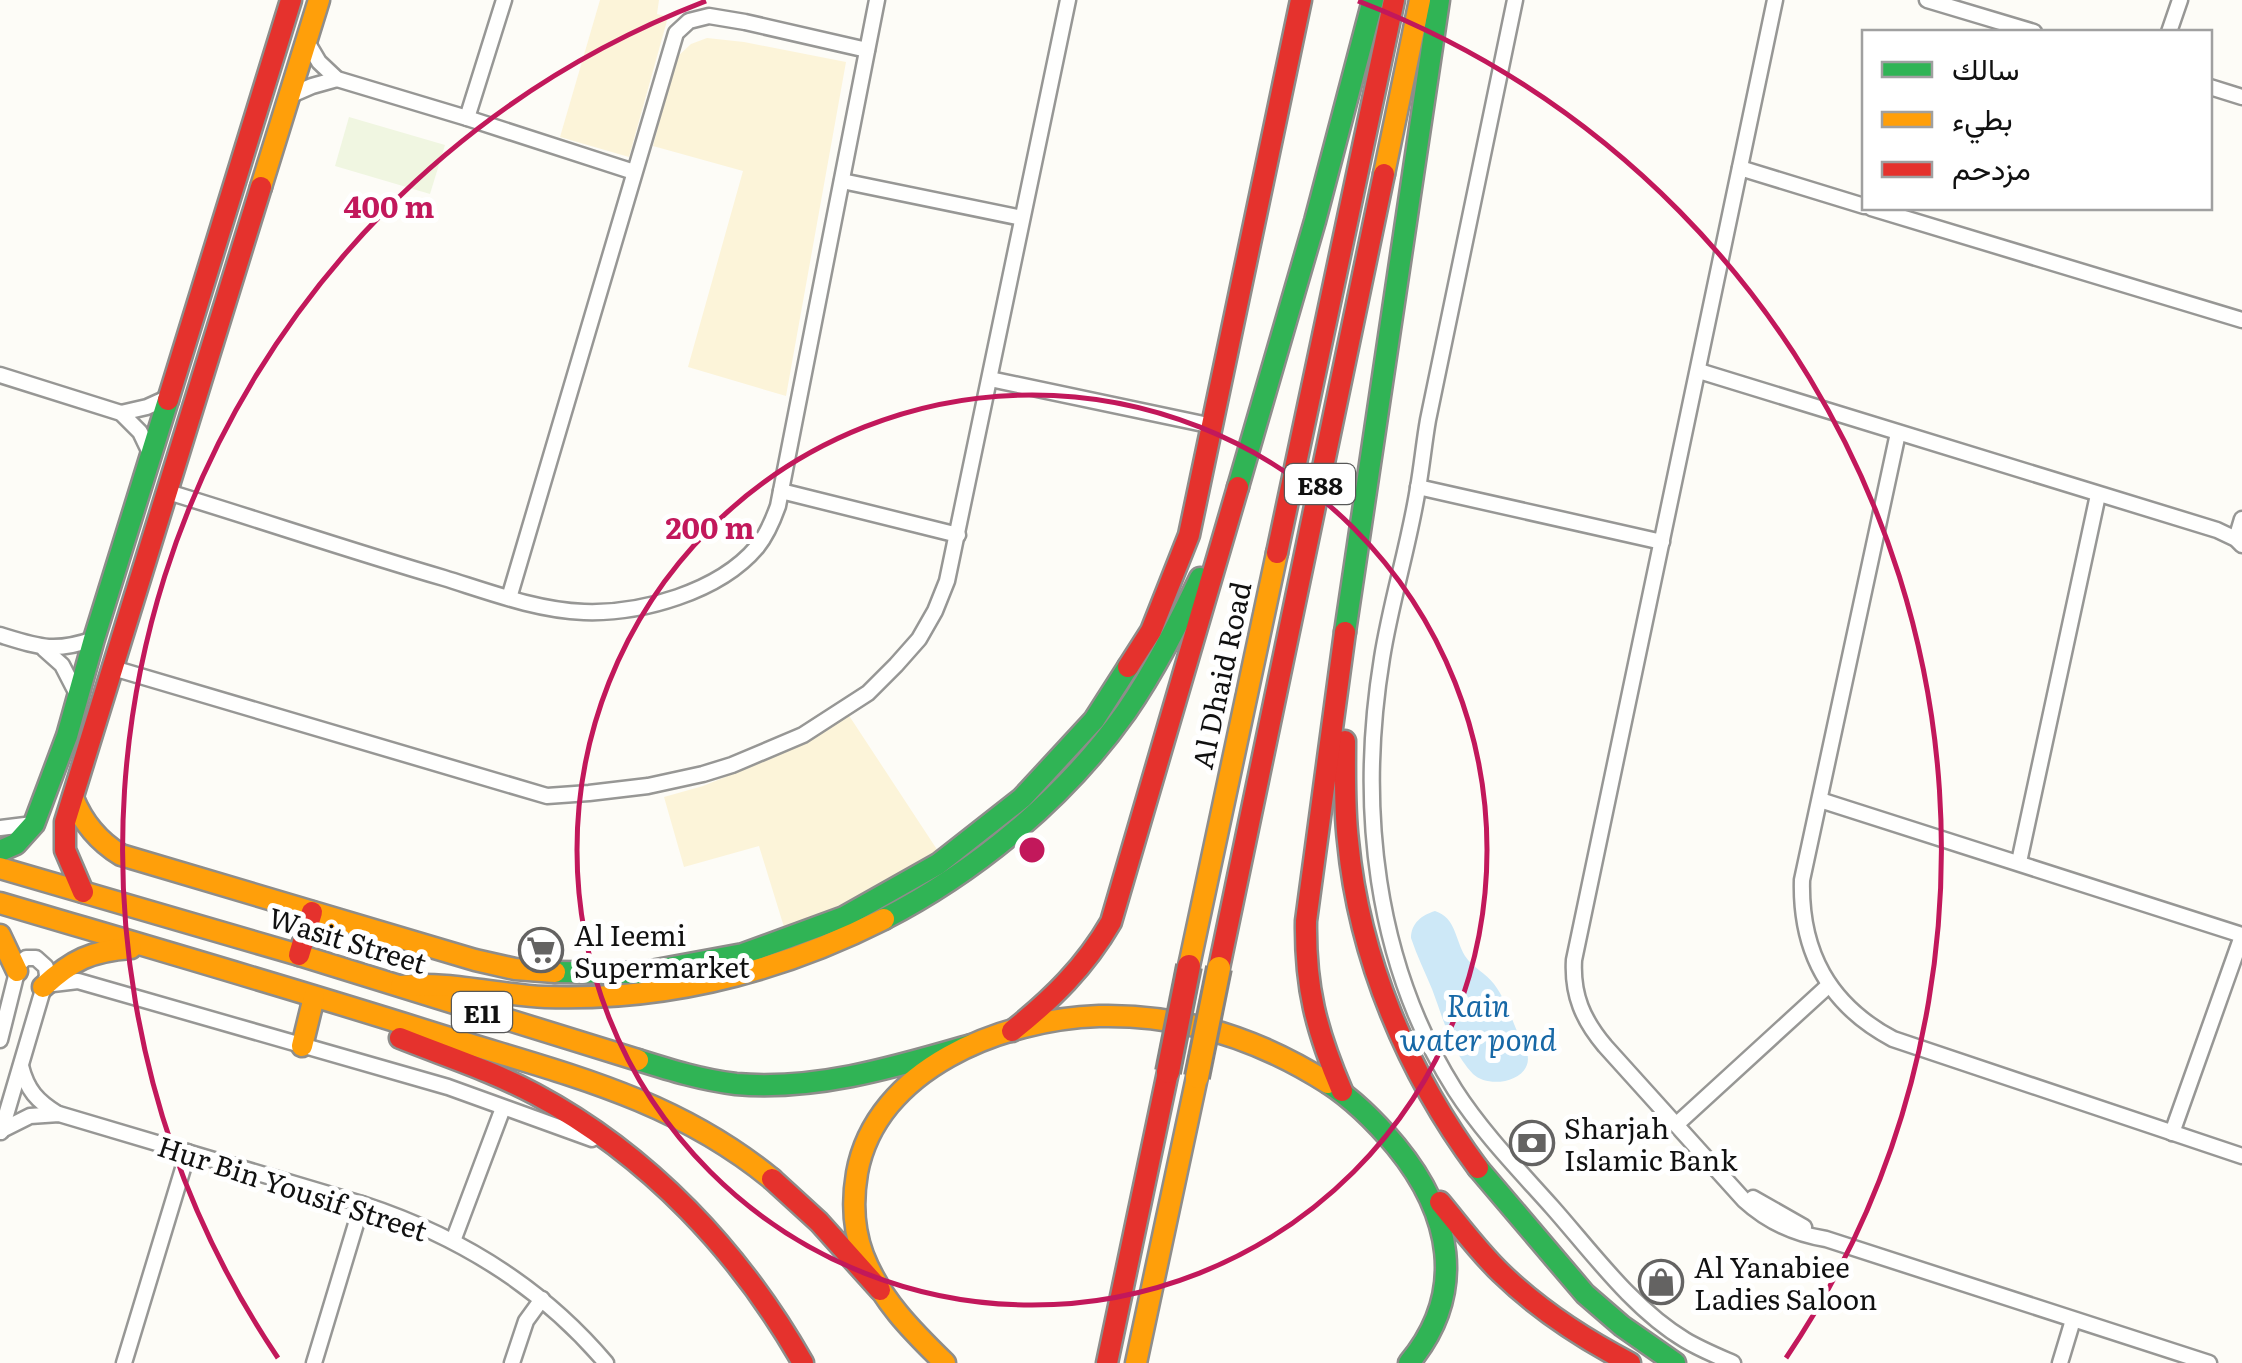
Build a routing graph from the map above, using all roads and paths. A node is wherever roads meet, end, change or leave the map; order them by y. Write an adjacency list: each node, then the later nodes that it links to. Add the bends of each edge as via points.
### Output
1 (290, 0): 34 (main road)
2 (319, 0): 17 (main road)
3 (504, 0): 23 (street)
4 (877, 0): 18 (street)
5 (1068, 0): 29 (street)
6 (1301, 0): 36 (main road)
7 (1374, 0): 44 (main road)
8 (1394, 0): 105 (main road, Al Dhaid Road / E88, bridge)
9 (1420, 0): 106 (main road, E88, bridge)
10 (1439, 0): 49 (main road)
11 (1515, 0): 39 (street)
12 (1775, 0): 24 (street)
13 (1926, 0): 15 (street)
14 (2180, 0): 16 (street)
15 (2027, 30)
16 (2170, 30)
17 (306, 40): 19 (street); 21 (main road)
18 (867, 50): 25 (street, via 710,16 689,21 673,40); 26 (street)
19 (337, 80): 21 (street); 23 (street)
20 (2212, 88): 22 (street)
21 (289, 96): 41 (main road)
22 (2242, 97)
23 (467, 118): 25 (street)
24 (1740, 168): 27 (street); 31 (street)
25 (634, 172): 48 (street)
26 (842, 181): 29 (street); 40 (street)
27 (1862, 205)
28 (1878, 210): 30 (street)
29 (1022, 218): 33 (street)
30 (2242, 320)
31 (1699, 371): 37 (street); 46 (street)
32 (0, 376): 35 (street)
33 (990, 379): 36 (street); 45 (street)
34 (170, 396): 35 (street); 38 (main road)
35 (122, 413): 38 (street)
36 (1213, 426): 65 (main road, via 1175,581 1126,674 1081,736 1022,799 904,886 814,929 732,957 605,975 494,966)
37 (1898, 433): 42 (street); 57 (street)
38 (151, 456): 51 (main road)
39 (1418, 488): 46 (street); 110 (street, via 1382,654 1370,789 1378,882 1412,1004 1474,1117 1562,1219 1659,1322)
40 (781, 491): 45 (street); 48 (street, via 756,548 719,577 677,597 596,612)
41 (168, 492): 48 (street); 53 (main road)
42 (2098, 495): 47 (street); 61 (street)
43 (2242, 519): 47 (street)
44 (1229, 520): 73 (main road, via 1152,671 1093,753 979,860 889,918 792,960 636,994 550,997); 77 (main road, via 1112,922 1072,981)
45 (958, 535): 53 (street, via 935,612 919,639 868,692 768,751 648,786 547,796)
46 (1662, 542): 85 (street, via 1573,976 1585,1020)
47 (2239, 542)
48 (509, 598)
49 (1346, 631): 82 (main road, via 1304,957 1316,1027); 109 (main road, via 1346,830 1370,957 1392,1018 1444,1119 1491,1184 1575,1284)
50 (0, 636): 52 (street)
51 (94, 640): 52 (street); 54 (main road)
52 (44, 649): 54 (street, via 69,675)
53 (113, 668): 56 (main road)
54 (78, 697): 55 (main road)
55 (60, 755): 56 (main road, via 61,785); 58 (main road)
56 (74, 794): 63 (main road, via 63,847); 65 (main road, via 90,833 121,855)
57 (1820, 800): 61 (street); 72 (street, via 1801,902 1810,946)
58 (34, 824): 59 (street); 60 (main road)
59 (0, 828)
60 (0, 851)
61 (2019, 862): 67 (street)
62 (0, 868): 63 (main road, Wasit Street / E11)
63 (82, 892): 70 (main road, Wasit Street / E11)
64 (0, 903): 68 (main road, E11)
65 (312, 912): 70 (main road)
66 (0, 935): 71 (main road)
67 (2242, 936): 87 (street)
68 (148, 947): 74 (main road, via 90,953); 75 (main road, E11)
69 (0, 951): 71 (street)
70 (299, 955): 73 (main road, Wasit Street / E11)
71 (16, 977): 74 (street, via 22,960 40,960 47,972); 78 (street)
72 (1829, 985): 85 (street); 87 (street, via 1858,1017 1893,1040)
73 (401, 986): 79 (main road, Wasit Street / E11, via 687,1075 740,1084 849,1077)
74 (43, 988): 80 (street, via 78,981); 81 (street)
75 (314, 997): 76 (main road, E11); 80 (main road)
76 (360, 1009): 88 (main road, via 398,1037 533,1093); 94 (main road, E11, via 614,1091 702,1129 778,1186)
77 (1012, 1030): 79 (main road); 82 (main road, via 1097,1016 1198,1026 1297,1063)
78 (0, 1040)
79 (971, 1045): 94 (main road, via 916,1076 893,1098 860,1152 852,1208)
80 (302, 1046): 83 (street)
81 (20, 1066): 84 (street, Hur Bin Yousif Street, via 31,1093); 86 (street)
82 (1342, 1091): 91 (main road, via 1373,1118)
83 (503, 1108): 88 (street); 93 (street)
84 (59, 1114): 86 (street, Hur Bin Yousif Street, via 30,1116); 89 (street, Hur Bin Yousif Street)
85 (1677, 1124): 96 (street, via 1734,1188 1826,1239)
86 (1, 1132)
87 (2172, 1133): 90 (street)
88 (610, 1144): 102 (main road, via 660,1182 734,1259)
89 (188, 1152): 92 (street, Hur Bin Yousif Street); 98 (street)
90 (2242, 1156)
91 (1424, 1183): 107 (main road, via 1440,1217 1444,1290 1433,1326); 108 (main road, via 1512,1283 1574,1332)
92 (362, 1204): 93 (street, Hur Bin Yousif Street); 99 (street)
93 (453, 1241): 95 (street, Hur Bin Yousif Street)
94 (880, 1290): 97 (main road)
95 (542, 1299): 100 (street, via 526,1321); 101 (street, Hur Bin Yousif Street)
96 (2074, 1320): 111 (street); 112 (street)
97 (911, 1330): 103 (main road); 104 (main road)
98 (124, 1363)
99 (314, 1363)
100 (512, 1363)
101 (606, 1363)
102 (804, 1363)
103 (935, 1363)
104 (945, 1363)
105 (1107, 1363)
106 (1136, 1363)
107 (1408, 1363)
108 (1630, 1363)
109 (1674, 1363)
110 (1733, 1363)
111 (2060, 1363)
112 (2208, 1363)

